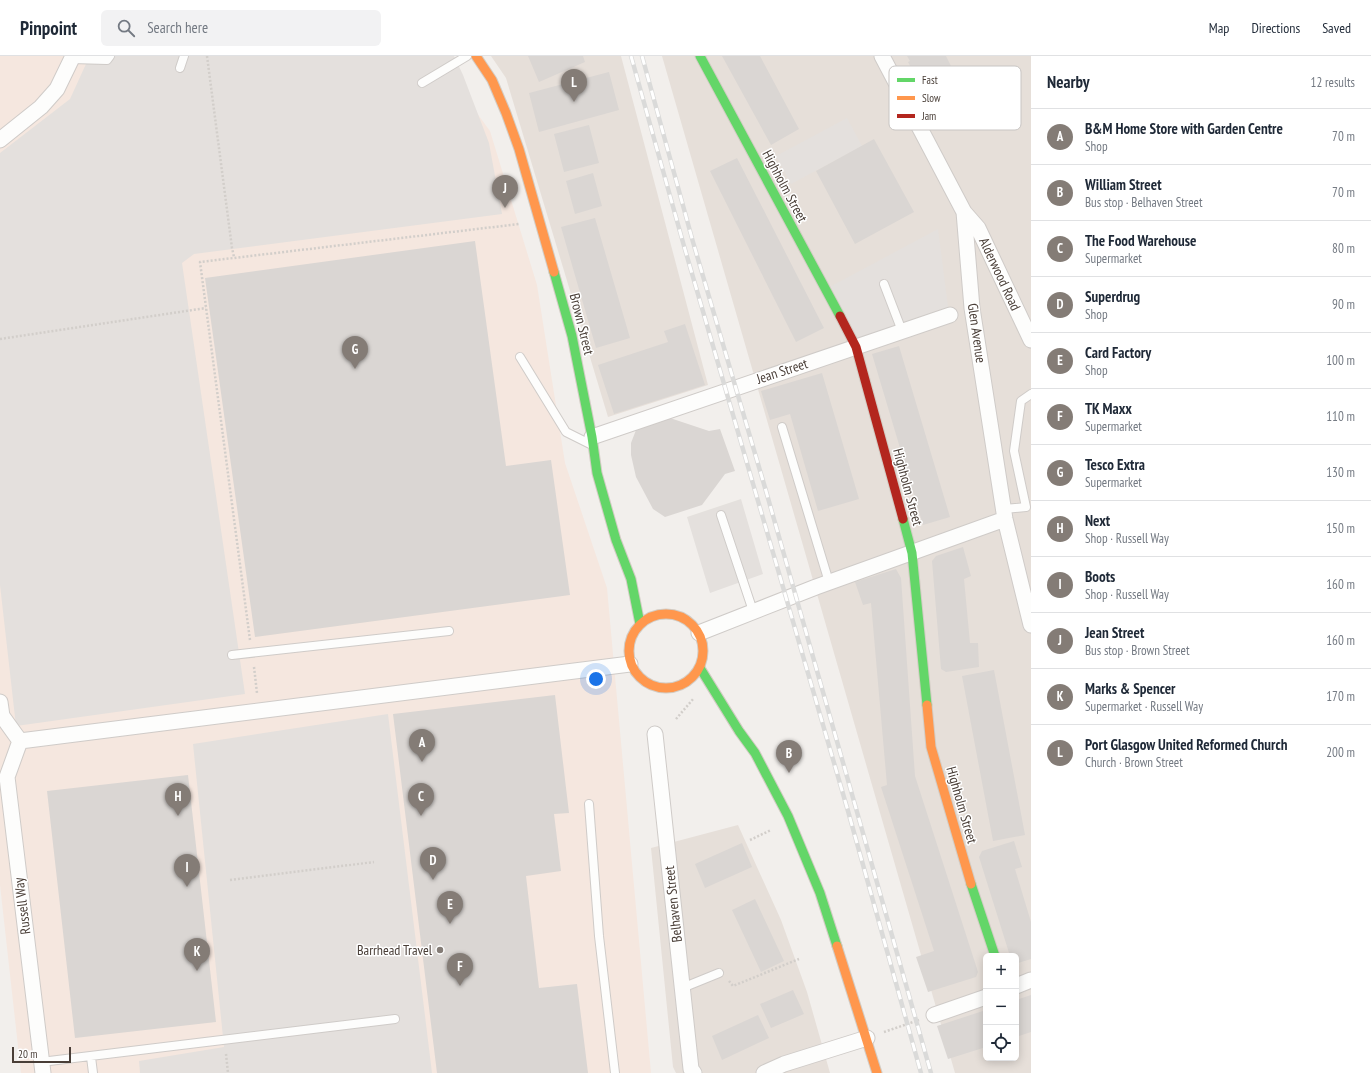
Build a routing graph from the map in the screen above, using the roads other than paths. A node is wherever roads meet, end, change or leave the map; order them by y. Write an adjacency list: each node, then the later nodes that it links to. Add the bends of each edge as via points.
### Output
1 (110, 56): 7 (lane, via 107,60)
2 (184, 56): 8 (lane)
3 (467, 56): 10 (lane)
4 (476, 56): 22 (street, Brown Street, via 492,80 518,149 572,336)
5 (700, 56): 18 (street, Highholm Street, via 773,185)
6 (882, 56): 9 (street, Glen Avenue)
7 (73, 58): 12 (street, via 57,89 42,107)
8 (180, 68)
9 (889, 69)
10 (422, 83)
11 (921, 130): 13 (street, Glen Avenue)
12 (0, 140)
13 (964, 212): 17 (street, Alderwood Road, via 978,228); 23 (street, Glen Avenue, via 972,308)
14 (884, 284): 16 (lane)
15 (950, 315): 16 (street, Jean Street)
16 (902, 331): 18 (street, Jean Street)
17 (1031, 340)
18 (856, 347): 22 (street, Jean Street); 25 (street, Highholm Street)
19 (520, 357): 22 (lane, via 566,432)
20 (1031, 394): 23 (lane, via 1021,401 1014,451 1026,507)
21 (782, 427): 27 (lane)
22 (592, 441): 26 (street, Brown Street, via 607,510)
23 (1004, 514): 25 (street); 31 (street, Glen Avenue)
24 (721, 515): 29 (lane)
25 (912, 553): 27 (street); 45 (street, Highholm Street, via 931,747 966,870)
26 (631, 579): 28 (street, Brown Street); 30 (street, Brown Street)
27 (829, 582): 29 (street)
28 (641, 591)
29 (752, 611): 33 (street)
30 (640, 624): 33 (street, via 659,612 683,618); 35 (street, via 630,638)
31 (1031, 625)
32 (449, 631): 34 (lane)
33 (699, 633): 36 (street, via 702,646)
34 (232, 655)
35 (630, 664): 37 (street, via 638,676 659,687); 43 (street)
36 (700, 668): 37 (street, via 694,677); 41 (street)
37 (684, 684): 38 (street)
38 (697, 694)
39 (0, 702): 43 (street, via 2,716)
40 (715, 710): 41 (street)
41 (739, 731): 53 (street, via 772,784 806,856)
42 (654, 734): 49 (street, Belhaven Street)
43 (20, 741): 55 (street, Russell Way, via 7,777)
44 (589, 804): 57 (lane, via 599,936)
45 (994, 953)
46 (719, 973): 49 (lane)
47 (1031, 980): 48 (street)
48 (1019, 985)
49 (682, 988): 58 (street, Belhaven Street, via 691,1069)
50 (983, 998): 51 (street)
51 (934, 1015)
52 (395, 1019): 54 (lane)
53 (867, 1038): 59 (street, via 784,1064); 60 (street)
54 (91, 1057): 55 (lane); 56 (lane)
55 (42, 1068)
56 (93, 1073)
57 (615, 1073)
58 (694, 1073)
59 (764, 1073)
60 (877, 1073)

